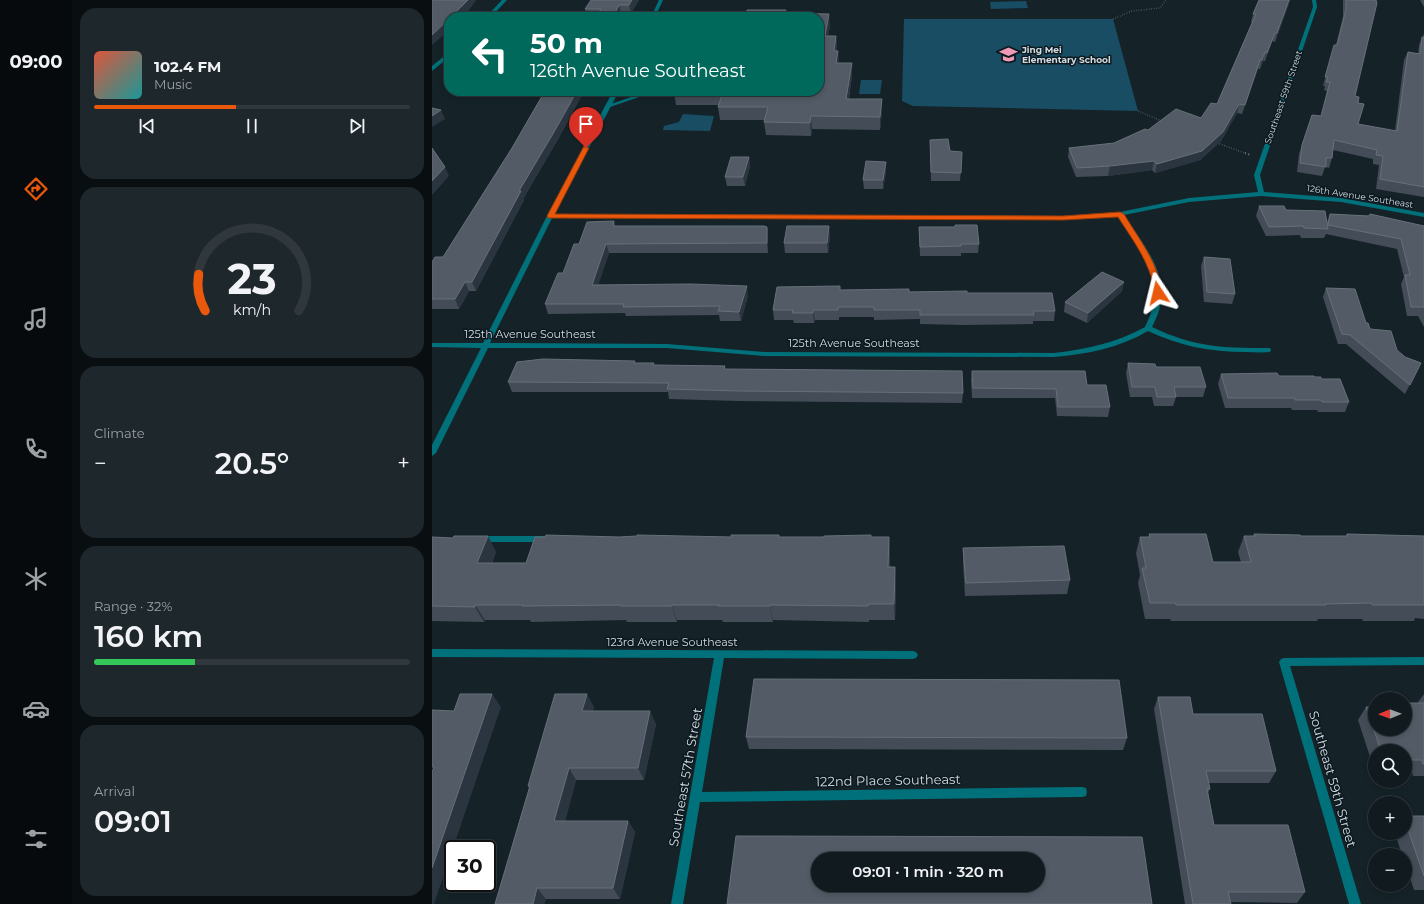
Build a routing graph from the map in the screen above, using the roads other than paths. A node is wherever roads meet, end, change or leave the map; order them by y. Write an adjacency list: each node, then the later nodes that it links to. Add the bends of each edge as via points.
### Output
1 (505, 0): 4 (street)
2 (661, 0): 5 (street)
3 (1314, 0): 11 (street, Southeast 59th Street, via 1315,7 1257,175)
4 (493, 12)
5 (655, 12)
6 (444, 59): 7 (street)
7 (432, 69)
8 (613, 96): 10 (street)
9 (639, 96): 10 (street)
10 (608, 106): 14 (street)
11 (1261, 194): 12 (street, 126th Avenue Southeast, via 1189,200); 13 (street, 126th Avenue Southeast, via 1341,200)
12 (1120, 214): 14 (street, 126th Avenue Southeast, via 1063,218); 15 (street, via 1156,276 1156,310)
13 (1424, 215)
14 (550, 216): 17 (street)
15 (1148, 328): 17 (street, 125th Avenue Southeast, via 1100,350 1054,355 764,354 667,346); 18 (street, via 1188,344 1212,349)
16 (432, 345): 17 (street, 125th Avenue Southeast)
17 (486, 345): 19 (street)
18 (1267, 350)
19 (432, 453)
20 (550, 538): 21 (street)
21 (472, 539)
22 (432, 653): 23 (street, 123rd Avenue Southeast)
23 (720, 654): 24 (street, 123rd Avenue Southeast); 27 (street, Southeast 57th Street)
24 (913, 655)
25 (1424, 661): 29 (street, Southeast 59th Street, via 1284,662)
26 (1082, 792): 27 (street, 122nd Place Southeast)
27 (695, 797): 28 (street, Southeast 57th Street)
28 (677, 904)
29 (1355, 904)

